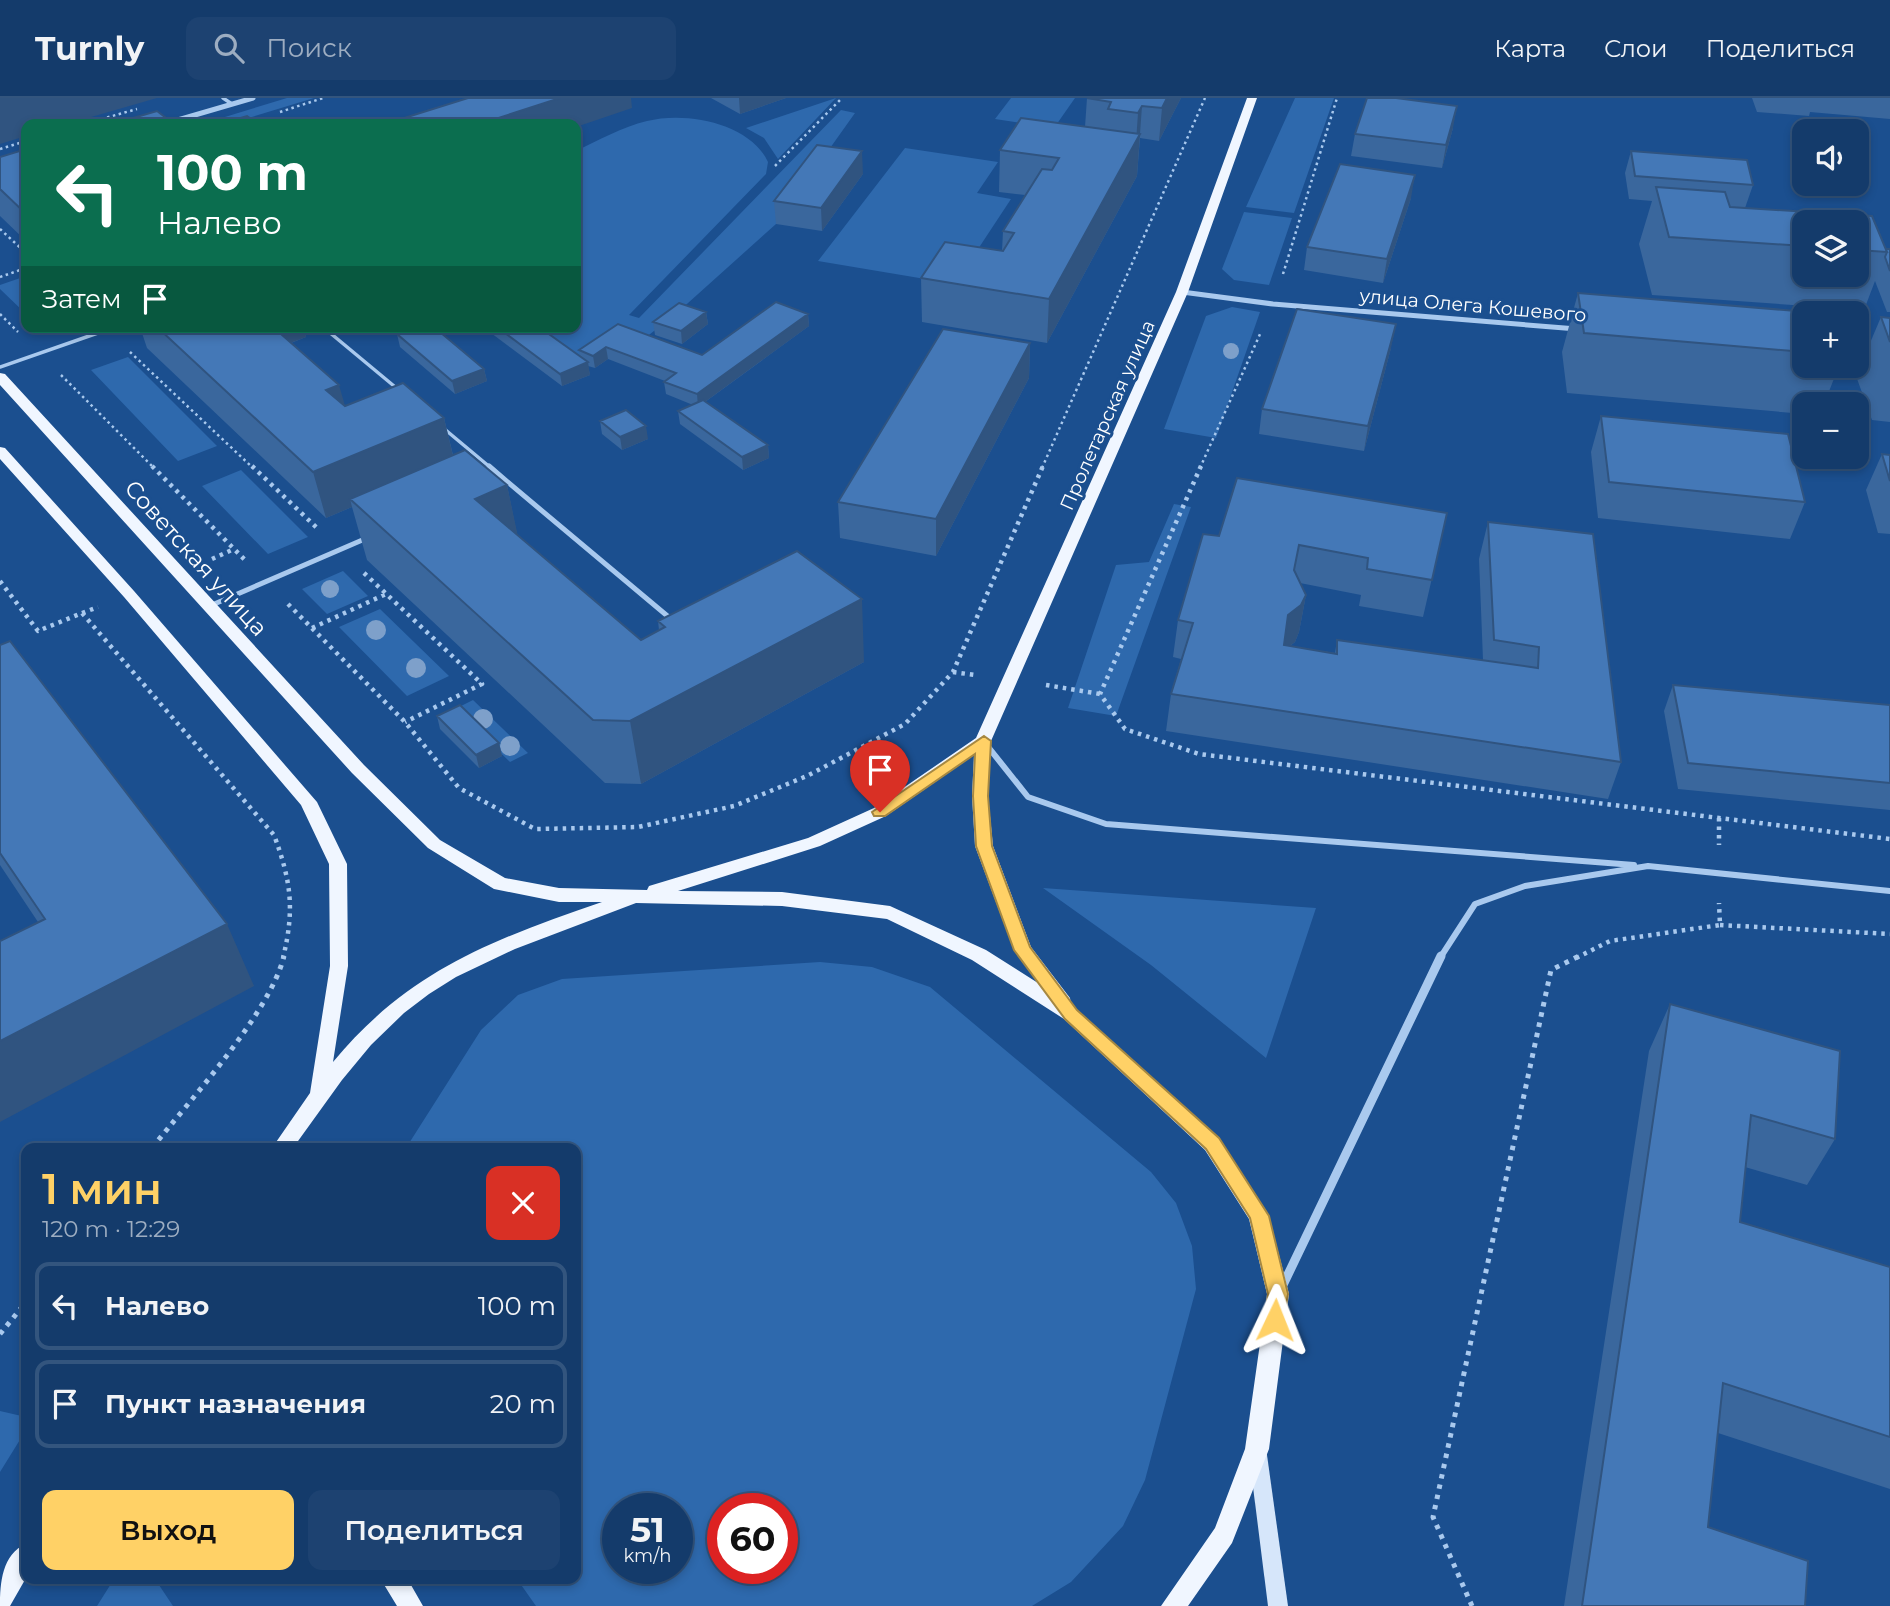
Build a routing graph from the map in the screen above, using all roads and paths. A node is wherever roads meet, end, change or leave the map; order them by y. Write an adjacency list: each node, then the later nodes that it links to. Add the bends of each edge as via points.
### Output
1 (223, 98): 7 (lane)
2 (253, 98): 7 (street)
3 (842, 98): 13 (path)
4 (1205, 98): 40 (path, via 953,672 905,724 807,776 734,806 638,827 535,829 459,788 405,722)
5 (1252, 98): 18 (main road, Пролетарская улица)
6 (1337, 98): 19 (path)
7 (232, 104): 10 (street)
8 (148, 106): 9 (path)
9 (102, 119)
10 (189, 119)
11 (21, 143): 12 (path)
12 (0, 149)
13 (775, 166)
14 (0, 229): 15 (path)
15 (21, 248)
16 (21, 270): 17 (path)
17 (0, 277)
18 (1182, 292): 19 (street, улица Олега Кошевого); 41 (main road, Пролетарская улица)
19 (1273, 304): 21 (street, улица Олега Кошевого); 42 (path, via 1100,694 1125,729 1199,754)
20 (0, 314): 25 (path)
21 (1587, 330)
22 (98, 333): 25 (lane)
23 (331, 333): 29 (lane)
24 (1869, 352): 26 (street)
25 (40, 354): 27 (lane); 36 (path)
26 (1890, 354)
27 (0, 367)
28 (0, 377): 38 (main road, Советская улица)
29 (409, 398)
30 (440, 425): 32 (lane)
31 (0, 451): 51 (main road, via 308,802 338,864 339,966)
32 (504, 479): 33 (lane); 39 (lane)
33 (492, 484)
34 (379, 533): 36 (lane)
35 (0, 581): 52 (path, via 38,631 82,613 274,835 288,874 290,926 279,976 228,1053)
36 (266, 582): 38 (lane); 40 (path)
37 (386, 594): 40 (path)
38 (209, 606): 47 (main road, Советская улица, via 358,769 434,844 500,884 559,895)
39 (677, 624)
40 (312, 628)
41 (984, 741): 44 (street, via 1028,797 1106,824); 47 (main road, via 880,812 814,842); 50 (main road, via 980,796 984,846 996,887 1023,950)
42 (1719, 818): 43 (path); 45 (path)
43 (1890, 839)
44 (1648, 866): 45 (street); 54 (street, via 1525,886 1475,904 1433,969)
45 (1719, 872): 46 (street); 48 (path)
46 (1890, 891)
47 (642, 895): 50 (main road, Советская улица, via 782,899 890,913 979,955); 51 (main road, via 469,962 398,1007 357,1047)
48 (1720, 925): 49 (path); 64 (path, via 1610,940 1551,970 1433,1517)
49 (1890, 934)
50 (1071, 1014): 54 (main road, via 1212,1143 1259,1216)
51 (318, 1096): 53 (main road)
52 (156, 1143)
53 (285, 1143)
54 (1278, 1294): 57 (main road)
55 (21, 1308): 56 (path)
56 (0, 1334)
57 (1257, 1450): 62 (main road, via 1224,1535); 63 (main road)
58 (21, 1564): 60 (main road)
59 (396, 1584): 61 (main road)
60 (0, 1599)
61 (411, 1606)
62 (1173, 1606)
63 (1278, 1606)
64 (1472, 1606)

